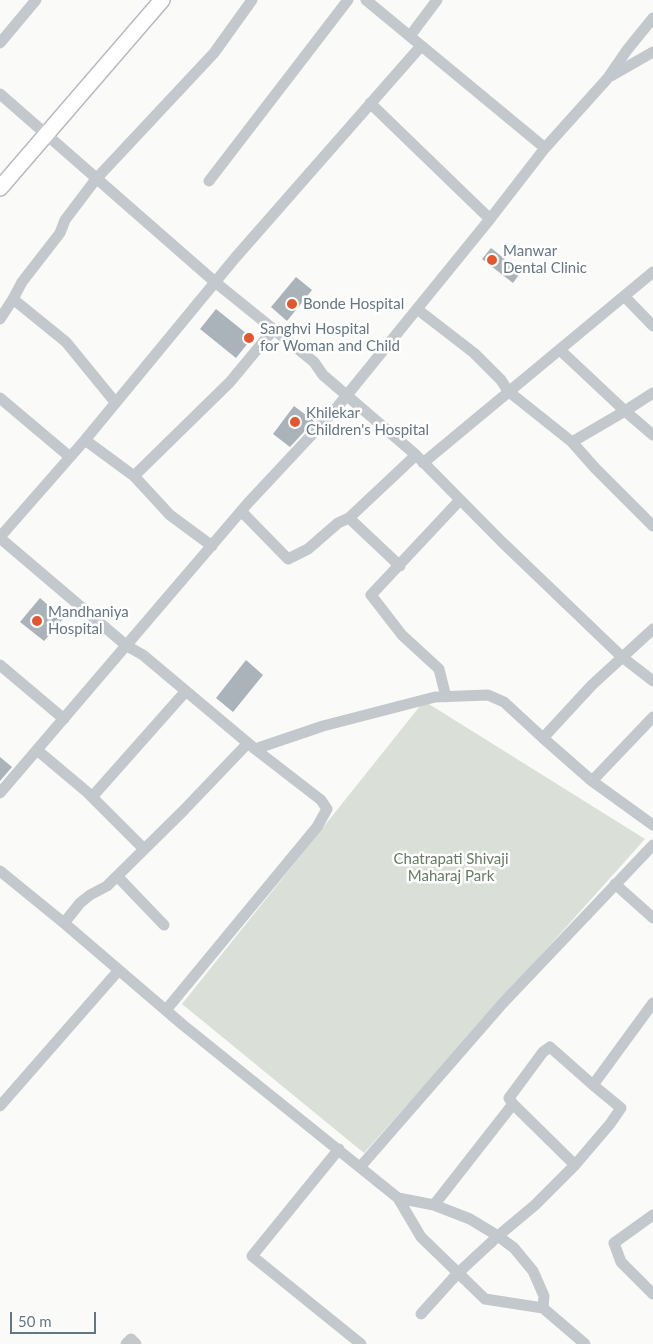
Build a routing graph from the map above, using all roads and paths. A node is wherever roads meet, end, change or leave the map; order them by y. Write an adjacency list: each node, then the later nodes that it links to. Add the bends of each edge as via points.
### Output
1 (36, 0): 9 (street)
2 (162, 0): 15 (main road)
3 (252, 0): 17 (street, via 214,53)
4 (348, 0): 18 (street)
5 (366, 0): 8 (street)
6 (438, 0): 8 (street)
7 (653, 18): 12 (street)
8 (410, 36): 10 (street)
9 (0, 43)
10 (422, 46): 14 (street); 16 (street)
11 (653, 52): 12 (street)
12 (608, 79): 16 (street)
13 (0, 94): 15 (street)
14 (370, 103): 20 (street); 22 (street)
15 (46, 135): 17 (street); 19 (main road)
16 (545, 148): 20 (street)
17 (96, 179): 22 (street); 24 (street)
18 (209, 181)
19 (0, 188)
20 (490, 219): 25 (street)
21 (653, 272): 23 (street)
22 (215, 282): 28 (street); 34 (street)
23 (624, 296): 27 (street); 29 (street)
24 (12, 299): 26 (street); 34 (street, via 66,342)
25 (417, 309): 30 (street, via 474,353 501,380); 32 (street)
26 (0, 319)
27 (653, 326)
28 (274, 329): 32 (street, via 314,362); 41 (street, via 230,382)
29 (560, 350): 30 (street); 35 (street)
30 (508, 392): 38 (street); 40 (street)
31 (653, 392): 35 (street)
32 (346, 396): 40 (street); 43 (street)
33 (0, 398): 39 (street)
34 (115, 402): 37 (street)
35 (625, 411): 36 (street); 38 (street)
36 (653, 436)
37 (85, 440): 39 (street); 41 (street)
38 (572, 442): 45 (street)
39 (70, 457): 46 (street)
40 (419, 459): 42 (street); 44 (street)
41 (134, 476): 47 (street, via 170,516)
42 (459, 500): 48 (street); 51 (street)
43 (241, 512): 44 (street, via 288,559 308,549); 47 (street)
44 (349, 518): 48 (street)
45 (653, 526)
46 (0, 538): 50 (street)
47 (212, 546): 50 (street)
48 (400, 566): 55 (street, via 371,595 402,635 439,669)
49 (653, 629): 51 (street)
50 (127, 646): 54 (street); 57 (street)
51 (622, 657): 53 (street); 58 (street)
52 (0, 665): 57 (street)
53 (653, 681)
54 (186, 690): 59 (street); 63 (street)
55 (446, 696): 58 (street, via 488,695 504,702); 59 (street, via 390,707)
56 (653, 717): 61 (street)
57 (64, 719): 60 (street)
58 (543, 738): 61 (street)
59 (252, 746): 66 (street); 75 (street, via 327,808 317,827)
60 (37, 750): 62 (street); 63 (street)
61 (592, 781): 64 (street)
62 (0, 793)
63 (92, 797): 66 (street)
64 (652, 822)
65 (653, 845): 69 (street)
66 (144, 849): 68 (street)
67 (0, 870): 71 (street)
68 (117, 876): 71 (street, via 85,899); 72 (street)
69 (615, 884): 70 (street); 81 (street, via 502,1003)
70 (653, 918)
71 (64, 922): 73 (street)
72 (164, 925)
73 (119, 970): 75 (street); 78 (street)
74 (652, 1006): 76 (street)
75 (166, 1010): 79 (street)
76 (593, 1085): 77 (street, via 550,1047 509,1098); 80 (street, via 621,1108)
77 (513, 1104): 80 (street); 83 (street)
78 (0, 1106)
79 (339, 1149): 81 (street); 92 (street, via 252,1256)
80 (574, 1165): 85 (street, via 535,1205)
81 (361, 1166): 82 (street)
82 (398, 1198): 83 (street); 86 (street, via 421,1238)
83 (434, 1205): 85 (street, via 470,1219)
84 (653, 1215): 87 (street, via 614,1243 621,1262)
85 (498, 1236): 86 (street); 88 (street, via 514,1248 533,1271 544,1296)
86 (457, 1274): 88 (street, via 485,1300); 89 (street)
87 (653, 1294)
88 (543, 1308): 93 (street)
89 (420, 1314)
90 (126, 1344): 91 (street, via 131,1338)
91 (136, 1344)
92 (361, 1344)
93 (585, 1344)

